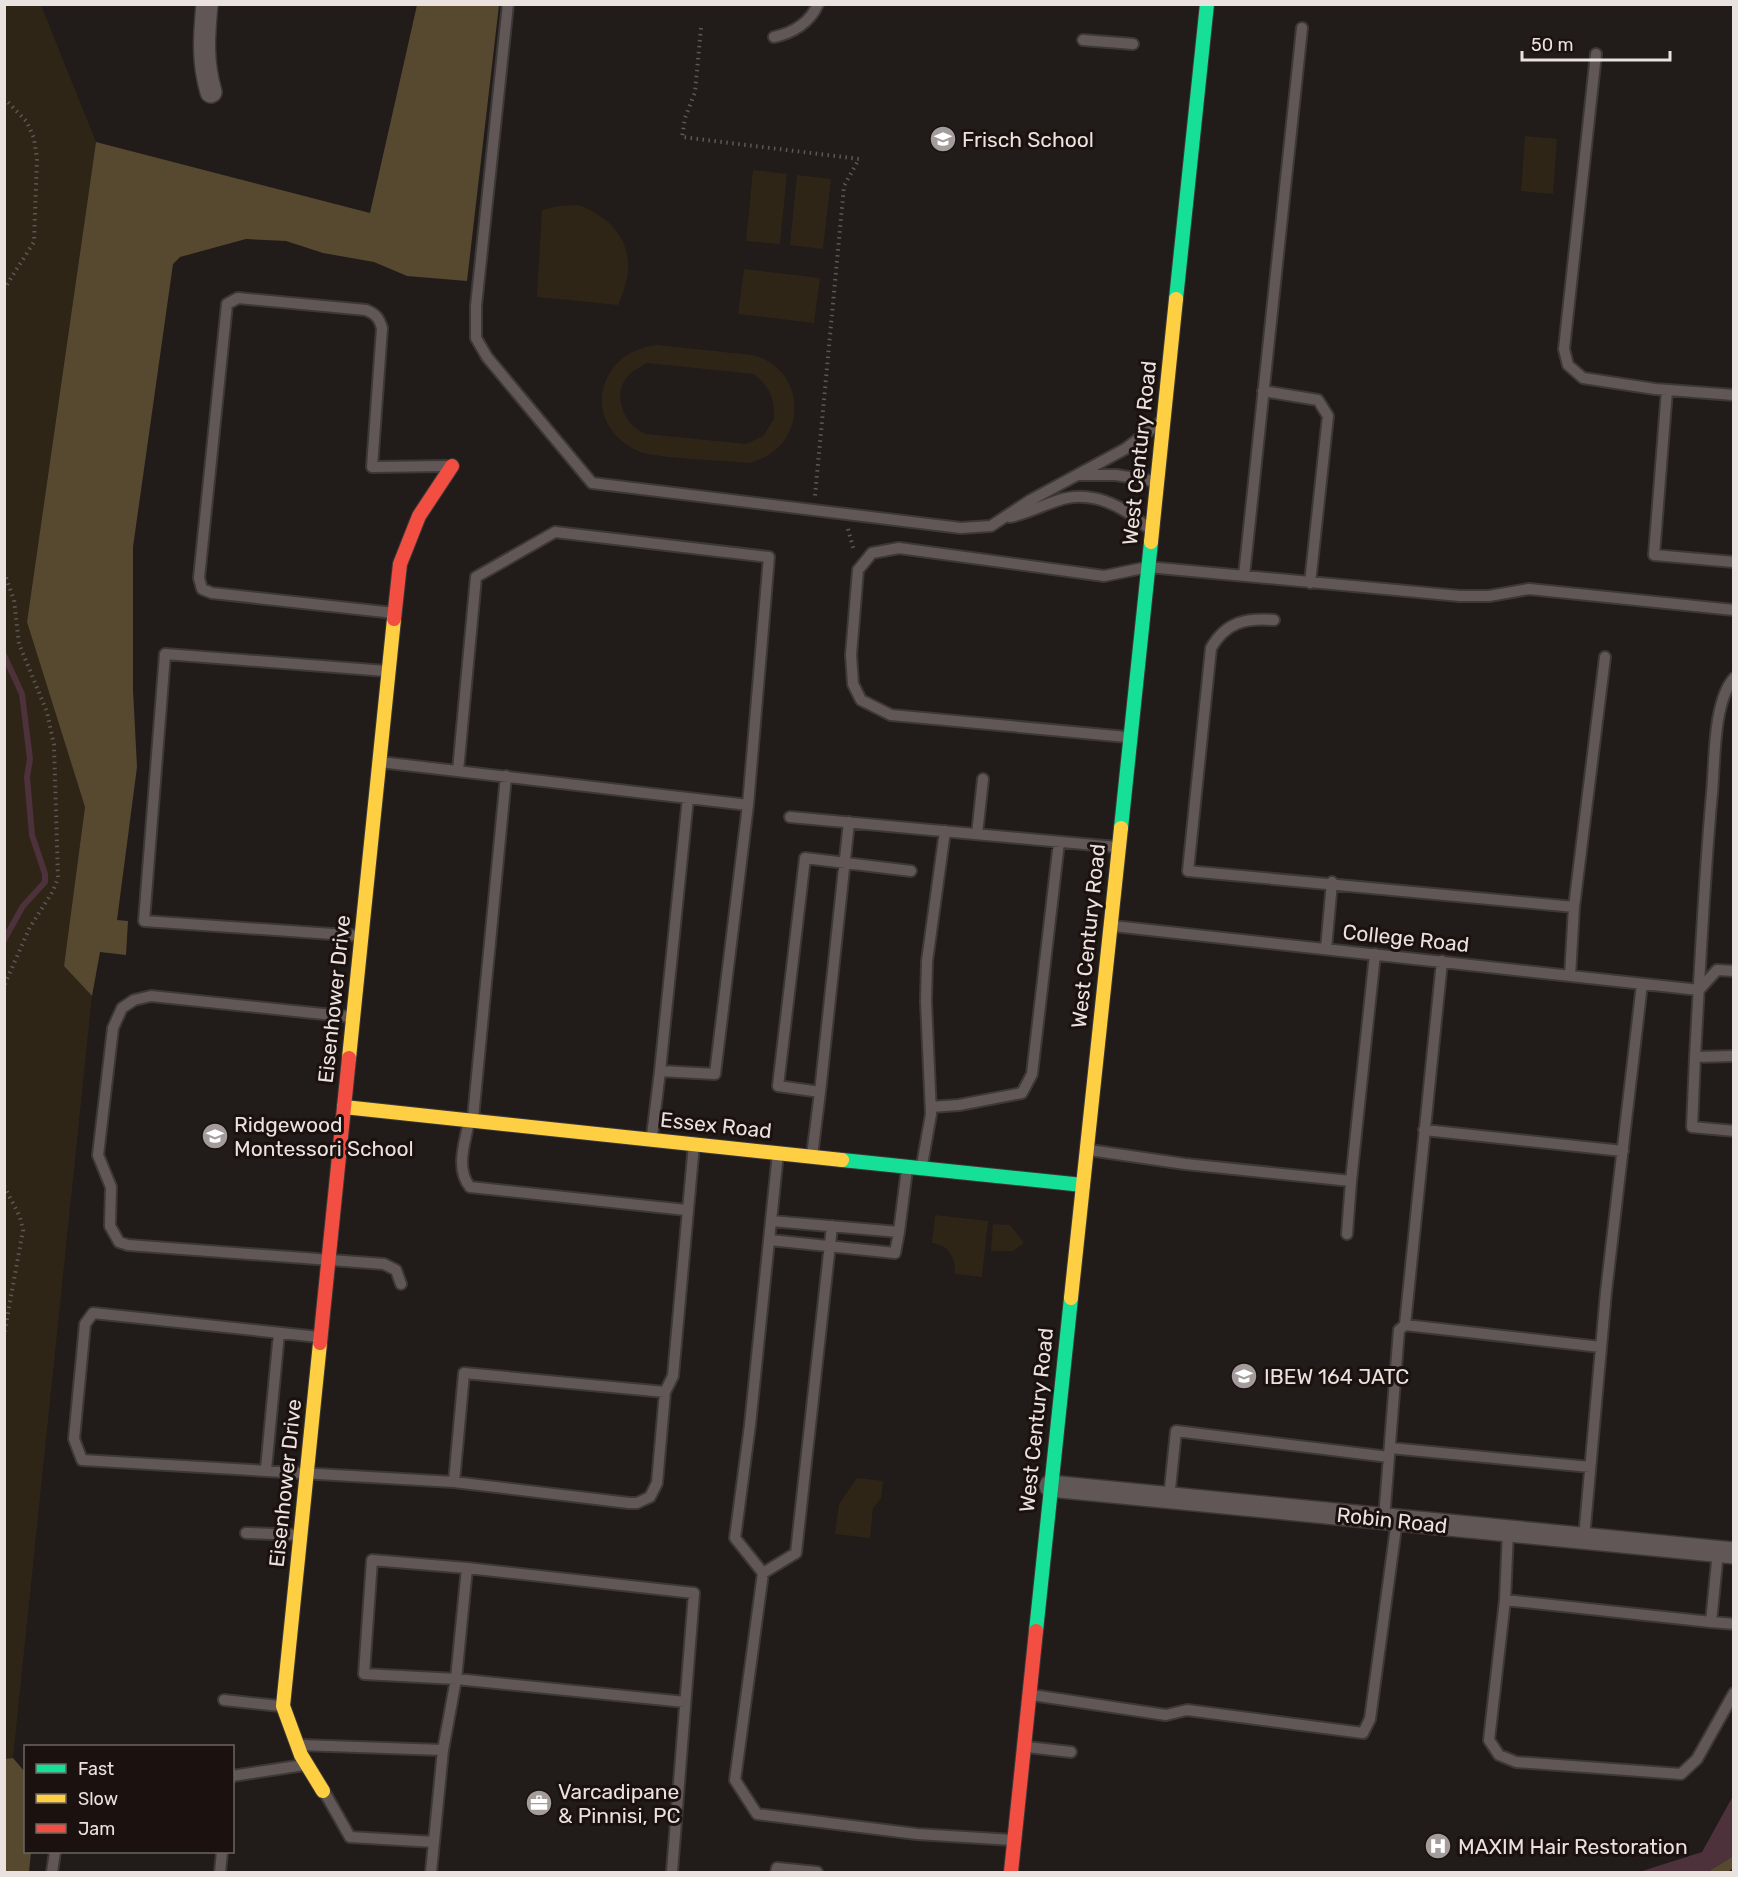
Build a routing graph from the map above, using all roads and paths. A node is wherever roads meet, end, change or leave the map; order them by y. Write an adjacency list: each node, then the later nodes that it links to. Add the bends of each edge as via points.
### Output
1 (207, 4): 11 (street, via 202,46)
2 (507, 4): 22 (lane, via 475,322 476,338 487,357 592,483)
3 (818, 4): 7 (lane, via 806,22)
4 (1207, 4): 17 (street, West Century Road)
5 (701, 28): 21 (path, via 695,92 684,118 682,137 859,159 844,186 814,496)
6 (1302, 28): 15 (lane)
7 (774, 37)
8 (1083, 40): 9 (lane)
9 (1132, 44)
10 (1596, 54): 14 (lane, via 1564,349 1568,365 1582,378)
11 (211, 92)
12 (4, 98): 13 (path, via 27,122 37,159 34,242)
13 (4, 290)
14 (1667, 390): 16 (lane); 25 (lane, via 1654,555)
15 (1263, 391): 29 (lane); 30 (lane, via 1318,400 1329,416)
16 (1734, 395)
17 (1163, 420): 19 (lane, via 1125,449); 20 (street, West Century Road)
18 (452, 466): 32 (street, Eisenhower Drive, via 419,516 400,564); 32 (lane, via 372,467 382,328 374,313 238,298 227,304 199,578 202,589)
19 (1074, 476): 20 (lane, via 1116,475); 23 (lane)
20 (1157, 481): 24 (street, West Century Road)
21 (825, 496)
22 (845, 514): 23 (lane, via 961,528 991,526); 27 (path)
23 (1004, 518): 24 (lane, via 1066,498 1090,496 1135,516)
24 (1152, 530): 26 (street, West Century Road)
25 (1734, 562)
26 (1148, 567): 27 (lane, via 1104,576 899,548 872,553); 29 (lane); 37 (street, West Century Road)
27 (858, 570): 37 (lane, via 851,655 853,684 861,700 891,715)
28 (4, 572): 62 (path, via 14,600 19,644 47,712 54,745 58,878 30,927)
29 (1244, 576): 30 (lane)
30 (1310, 583): 31 (lane, via 1460,596 1529,589)
31 (1734, 610)
32 (395, 613): 35 (street, Eisenhower Drive)
33 (1274, 620): 52 (lane, via 1243,620 1228,626 1211,648 1188,871)
34 (1605, 657): 53 (lane)
35 (390, 671): 38 (street, Eisenhower Drive); 55 (lane, via 165,654 144,921)
36 (1734, 678): 63 (lane, via 1721,702 1703,876)
37 (1130, 737): 49 (street, West Century Road)
38 (380, 762): 39 (lane); 55 (street, Eisenhower Drive)
39 (458, 771): 40 (lane); 43 (lane, via 476,577 555,532 769,557)
40 (506, 776): 42 (lane); 71 (lane)
41 (983, 779): 47 (lane)
42 (688, 798): 43 (lane); 67 (lane)
43 (748, 805): 67 (lane, via 715,1074)
44 (790, 817): 45 (lane)
45 (849, 822): 46 (lane); 50 (lane)
46 (945, 831): 47 (lane); 70 (lane, via 927,961)
47 (977, 834): 48 (lane)
48 (1059, 842): 49 (lane); 70 (lane, via 1032,1074 1022,1093)
49 (1118, 847): 54 (street, West Century Road)
50 (844, 863): 51 (lane); 68 (lane); 68 (lane, via 805,858 778,1086)
51 (911, 872)
52 (1332, 882): 53 (lane); 56 (lane)
53 (1574, 907): 60 (lane)
54 (1110, 925): 56 (lane, College Road); 76 (street, West Century Road)
55 (362, 936): 64 (street, Eisenhower Drive)
56 (1326, 949): 57 (lane, College Road)
57 (1374, 954): 58 (lane, College Road); 81 (lane)
58 (1442, 962): 60 (lane, College Road); 72 (lane)
59 (1734, 971): 63 (lane, via 1717,970)
60 (1570, 976): 61 (lane, College Road)
61 (1642, 984): 63 (lane, College Road); 77 (lane)
62 (4, 986)
63 (1698, 990): 66 (lane)
64 (354, 1017): 69 (street, Eisenhower Drive); 91 (lane, via 169,997 134,1000 122,1008 113,1028 98,1155 111,1187 110,1226 119,1242)
65 (1734, 1056): 66 (lane)
66 (1695, 1057): 73 (lane, via 1692,1127)
67 (660, 1071): 74 (lane)
68 (820, 1092): 79 (lane)
69 (344, 1107): 71 (street, Essex Road); 91 (street, Eisenhower Drive)
70 (931, 1107): 80 (lane)
71 (471, 1121): 74 (street, Essex Road); 84 (lane, via 461,1167 470,1187)
72 (1424, 1130): 77 (lane); 93 (lane)
73 (1734, 1131)
74 (652, 1140): 75 (street, Essex Road)
75 (694, 1144): 78 (street, Essex Road); 84 (lane)
76 (1086, 1150): 81 (lane); 82 (street, West Century Road)
77 (1623, 1150): 97 (lane)
78 (778, 1153): 79 (street, Essex Road); 85 (lane)
79 (812, 1156): 80 (street, Essex Road)
80 (915, 1167): 82 (street, Essex Road); 87 (lane)
81 (1351, 1181): 88 (lane)
82 (1083, 1185): 104 (street, West Century Road)
83 (4, 1186): 95 (path, via 23,1230)
84 (686, 1210): 98 (lane, via 673,1376)
85 (771, 1221): 86 (lane); 89 (lane)
86 (832, 1226): 87 (lane); 90 (lane)
87 (899, 1232): 90 (lane, via 895,1253)
88 (1347, 1234)
89 (770, 1240): 90 (lane); 113 (lane, via 735,1538)
90 (830, 1248): 113 (lane, via 796,1553)
91 (329, 1261): 92 (lane, via 392,1266); 96 (street, Eisenhower Drive)
92 (401, 1284)
93 (1405, 1324): 97 (lane); 99 (lane, via 1399,1330)
94 (279, 1333): 96 (lane); 101 (lane); 101 (lane, via 93,1313 85,1324 74,1439 82,1460)
95 (4, 1335)
96 (321, 1338): 102 (street, Eisenhower Drive)
97 (1601, 1347): 100 (lane)
98 (665, 1392): 103 (lane, via 657,1483 644,1500 629,1503); 103 (lane, via 464,1373)
99 (1389, 1453): 100 (lane); 105 (lane, via 1176,1431); 106 (lane)
100 (1590, 1467): 110 (lane)
101 (266, 1469): 102 (lane)
102 (307, 1473): 103 (lane); 109 (street, Eisenhower Drive)
103 (454, 1482)
104 (1050, 1486): 105 (street, Robin Road); 118 (street, West Century Road)
105 (1169, 1498): 106 (street, Robin Road)
106 (1391, 1520): 107 (street, Robin Road); 118 (lane, via 1370,1719 1363,1734 1187,1710 1166,1715)
107 (1508, 1532): 110 (street, Robin Road); 114 (lane)
108 (246, 1533): 109 (lane)
109 (300, 1535): 122 (street, Eisenhower Drive)
110 (1584, 1538): 111 (street, Robin Road)
111 (1726, 1553): 115 (lane)
112 (467, 1568): 117 (lane); 117 (lane, via 372,1560 364,1674); 121 (lane, via 694,1593)
113 (763, 1573): 130 (lane, via 735,1780 757,1814 917,1834)
114 (1504, 1600): 115 (lane); 119 (lane, via 1489,1740 1498,1755 1516,1762 1681,1774 1697,1759)
115 (1711, 1622): 116 (lane)
116 (1734, 1624)
117 (456, 1678): 121 (lane); 125 (lane)
118 (1029, 1694): 124 (street, West Century Road)
119 (1734, 1694)
120 (224, 1700): 122 (lane)
121 (685, 1702): 137 (lane)
122 (283, 1706): 123 (street, Eisenhower Drive)
123 (297, 1744): 125 (lane); 127 (street, Eisenhower Drive)
124 (1023, 1746): 126 (lane); 130 (street, West Century Road)
125 (443, 1750): 131 (lane)
126 (1071, 1752)
127 (307, 1765): 128 (lane); 129 (street, Eisenhower Drive)
128 (234, 1776)
129 (323, 1791): 131 (lane, via 350,1837)
130 (1015, 1840): 140 (street, West Century Road)
131 (434, 1842): 136 (lane)
132 (55, 1853): 134 (lane)
133 (222, 1853): 135 (lane)
134 (52, 1872)
135 (220, 1872)
136 (430, 1872)
137 (672, 1872)
138 (776, 1872): 139 (lane, via 777,1868)
139 (817, 1872)
140 (1011, 1872)

